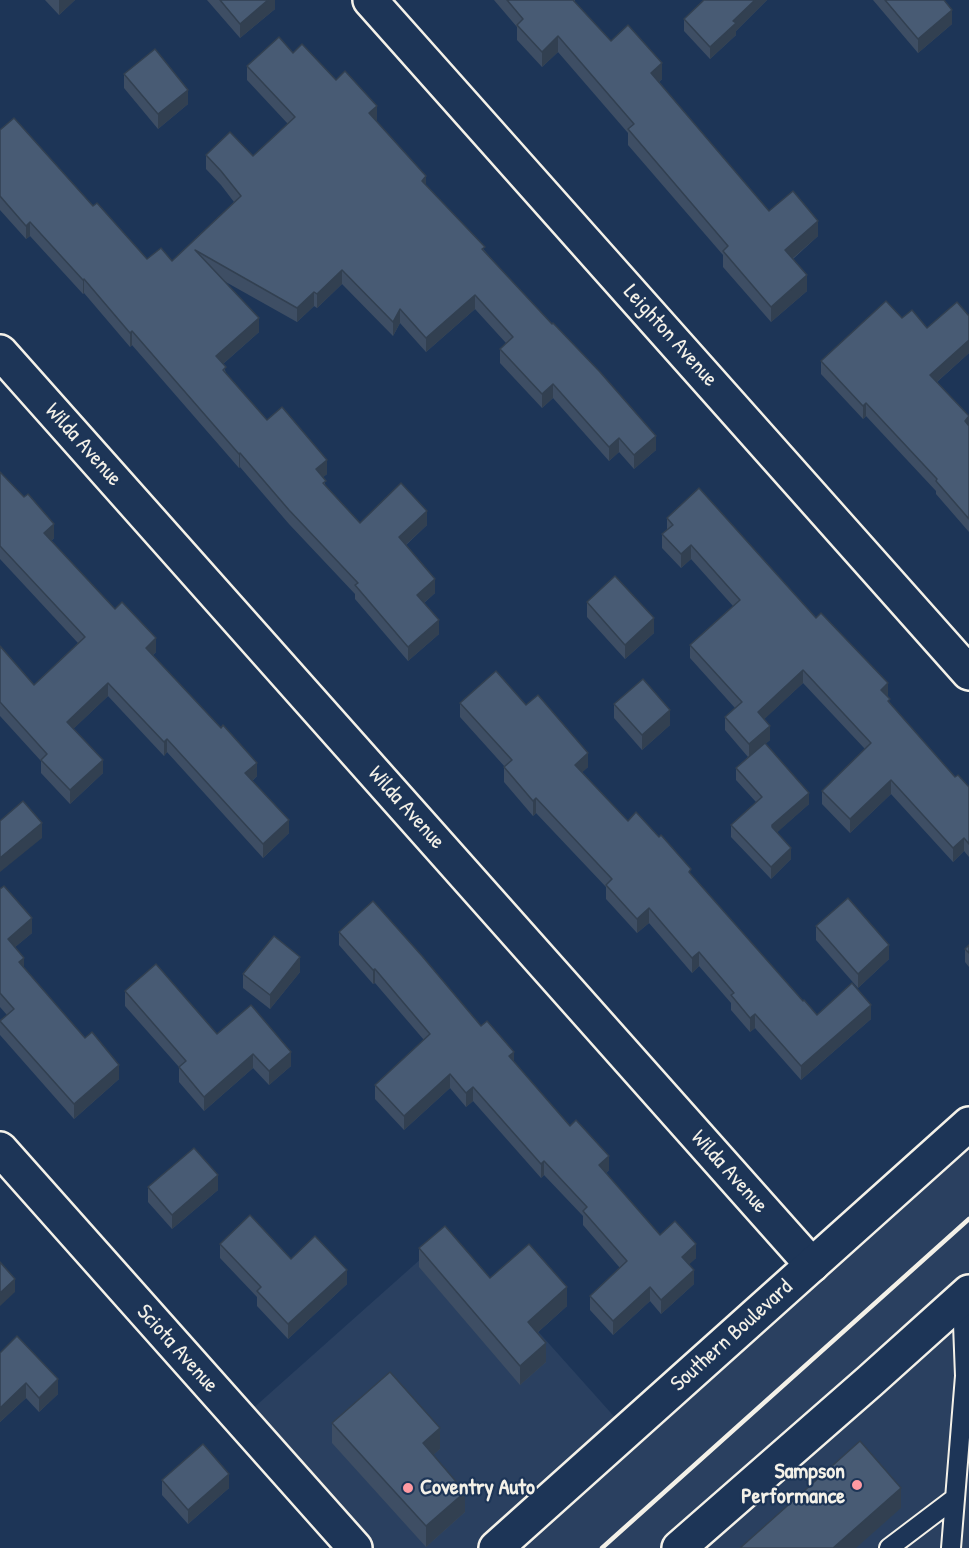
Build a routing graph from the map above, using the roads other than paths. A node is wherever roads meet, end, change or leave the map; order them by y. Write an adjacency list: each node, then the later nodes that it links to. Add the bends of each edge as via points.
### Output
1 (370, 0): 3 (street, Leighton Avenue)
2 (0, 352): 6 (street, Wilda Avenue)
3 (969, 673)
4 (969, 1124): 6 (street, Southern Boulevard)
5 (0, 1149): 9 (street, Sciota Avenue)
6 (812, 1265): 10 (street, Southern Boulevard)
7 (965, 1295): 8 (lane, via 965,1376); 11 (street)
8 (955, 1498): 12 (lane); 13 (lane)
9 (354, 1548)
10 (496, 1548)
11 (679, 1548)
12 (890, 1548)
13 (951, 1548)

